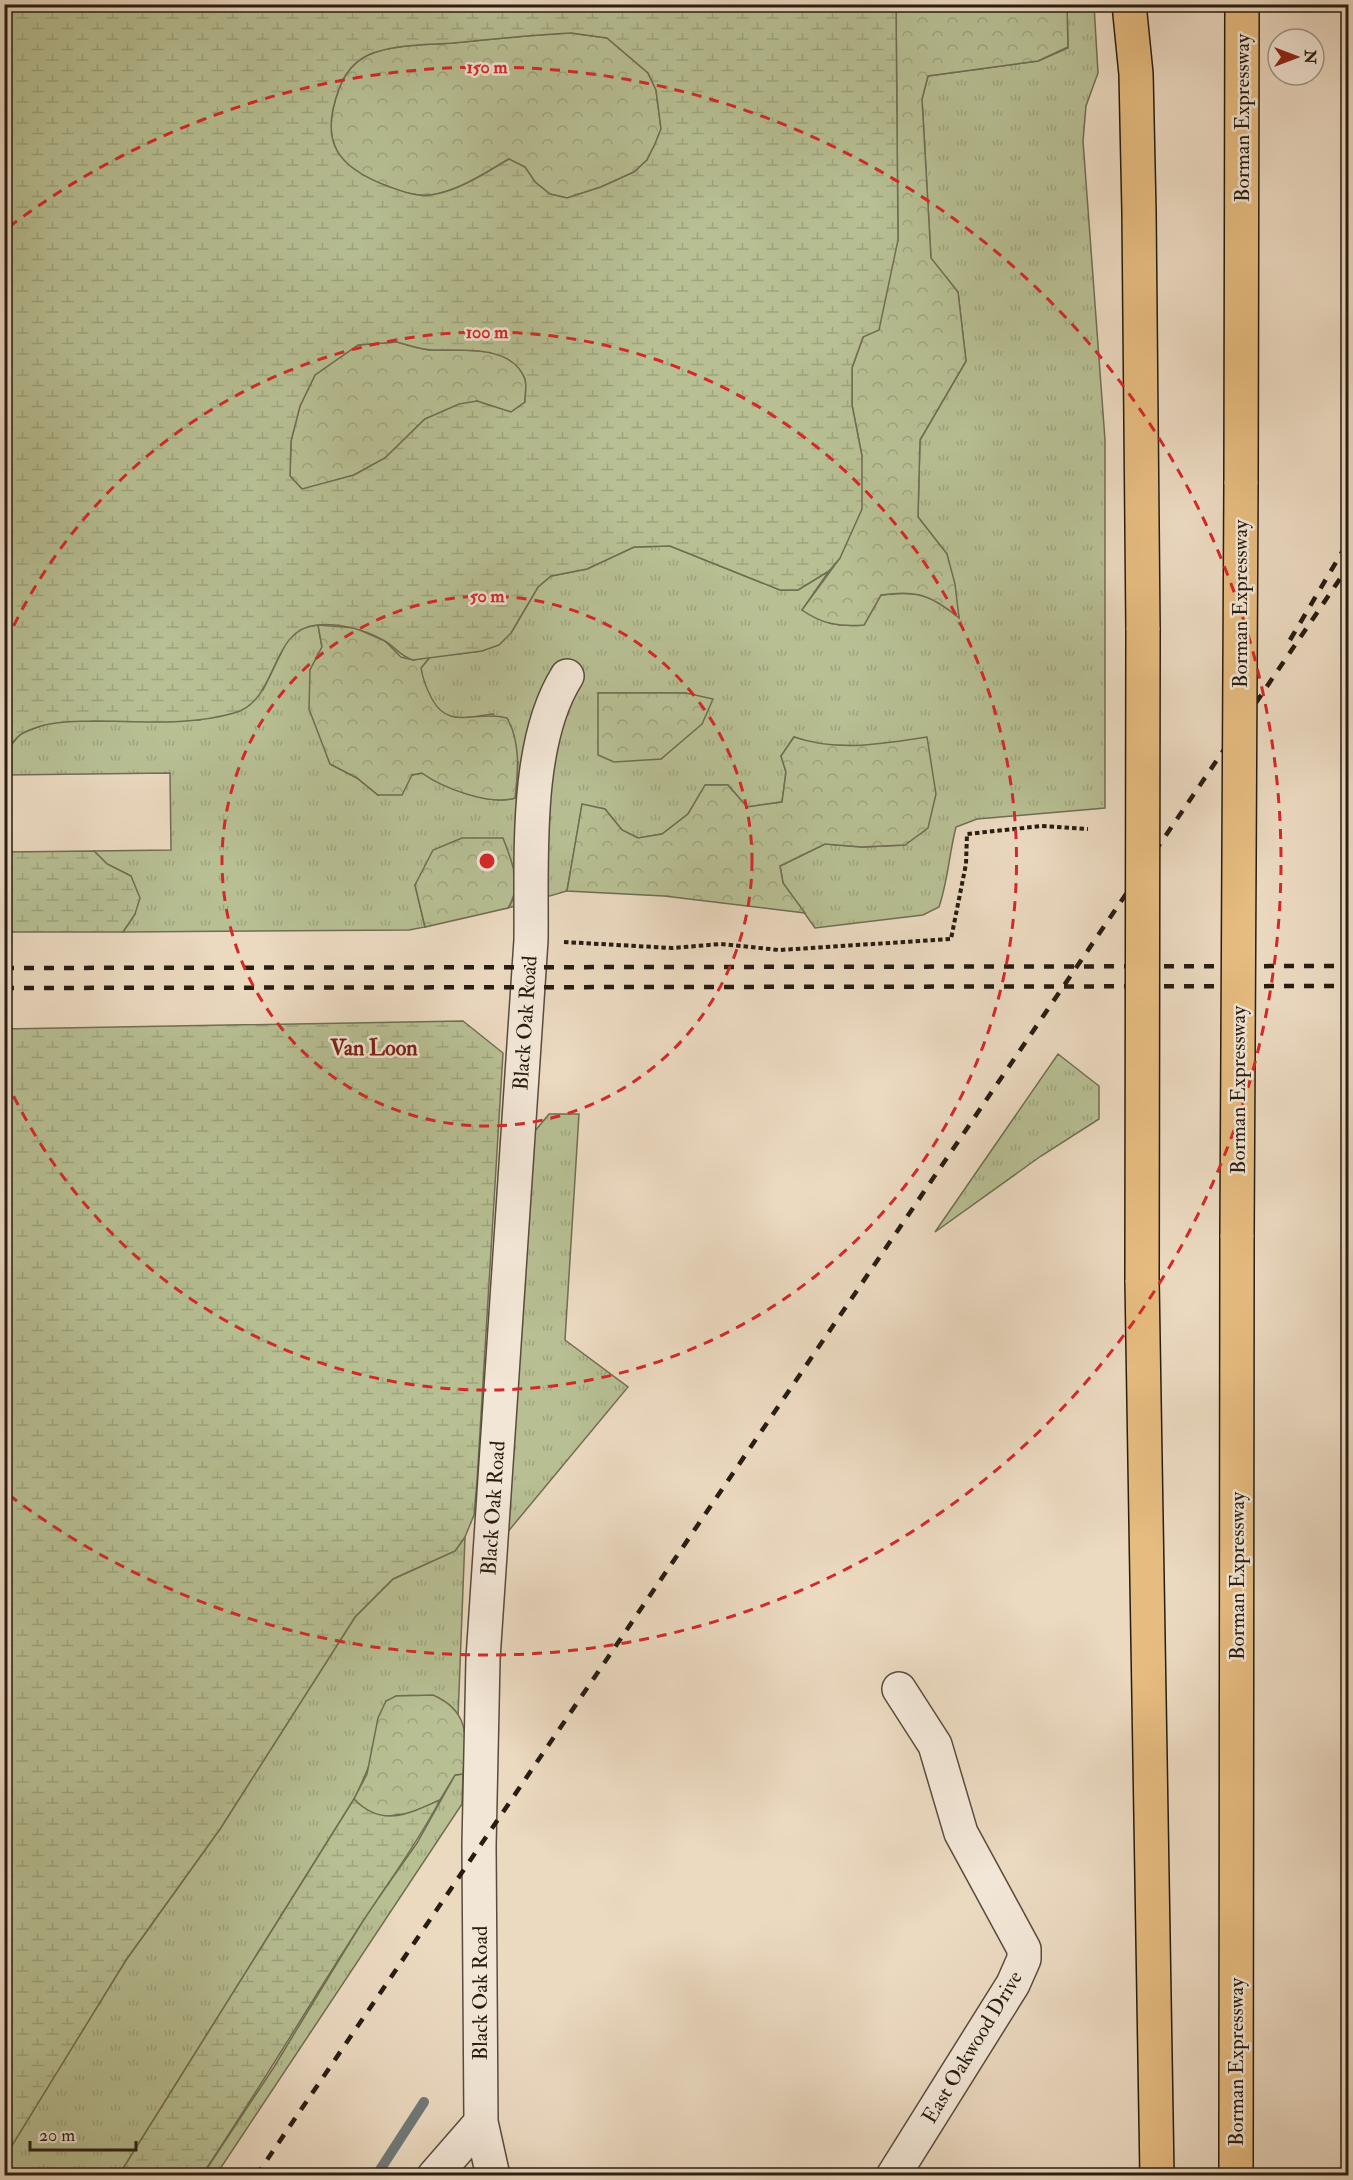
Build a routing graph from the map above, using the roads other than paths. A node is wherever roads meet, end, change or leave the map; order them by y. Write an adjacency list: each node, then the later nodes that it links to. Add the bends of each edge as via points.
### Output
1 (1129, 4): 4 (highway)
2 (1137, 4): 4 (highway)
3 (1242, 4): 12 (highway, Borman Expressway, bridge)
4 (1136, 74): 11 (highway, bridge, via 1143,630 1142,1280)
5 (567, 676): 7 (street, Black Oak Road, via 548,716 532,823 531,940 483,1659 479,1846)
6 (899, 1689): 10 (street, East Oakwood Drive, via 935,1745 961,1833 1020,1938 1024,1959 1013,1984)
7 (481, 2122): 8 (street); 9 (street, Black Oak Road)
8 (434, 2175)
9 (493, 2175)
10 (893, 2175)
11 (1157, 2175)
12 (1236, 2175)

